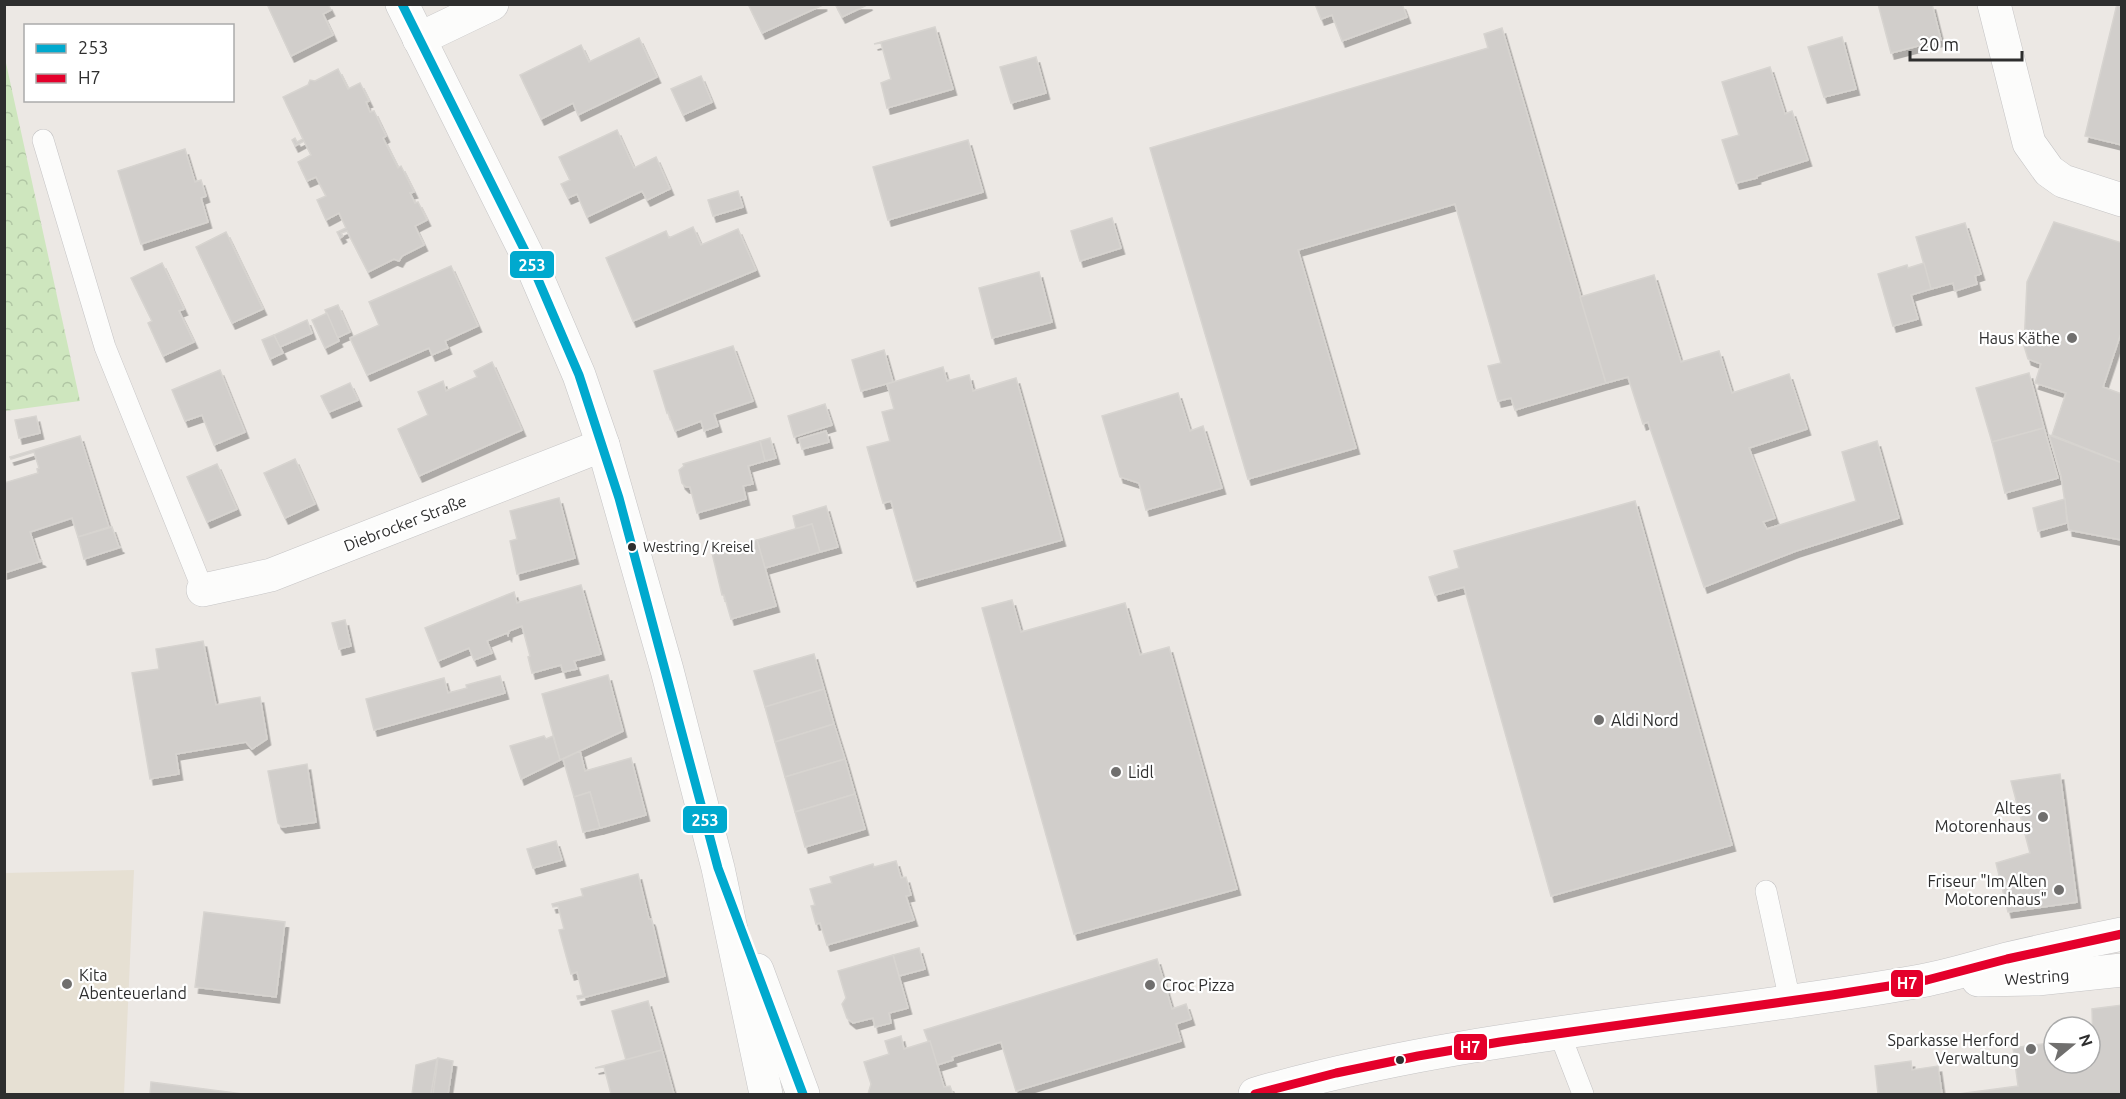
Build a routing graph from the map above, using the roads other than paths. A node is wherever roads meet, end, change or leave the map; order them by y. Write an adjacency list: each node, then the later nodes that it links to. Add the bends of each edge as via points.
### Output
1 (402, 4): 4 (street)
2 (492, 4): 4 (street)
3 (1994, 4): 6 (street, via 2029,143 2049,171 2063,181)
4 (419, 39): 7 (street, via 531,263 579,375)
5 (43, 140): 8 (lane, via 105,347)
6 (2121, 200)
7 (603, 445): 8 (street, Diebrocker Straße, via 271,575); 9 (street)
8 (203, 590)
9 (718, 868): 16 (street); 17 (street)
10 (1766, 891): 14 (lane)
11 (2121, 934): 13 (street, Westring)
12 (2121, 970): 13 (street, Westring, via 2037,979)
13 (1917, 982): 14 (street, Westring)
14 (1790, 1001): 15 (street, Westring)
15 (1559, 1032): 18 (street, Westring, via 1401,1059); 19 (lane)
16 (766, 1095)
17 (803, 1095)
18 (1255, 1095)
19 (1583, 1095)

